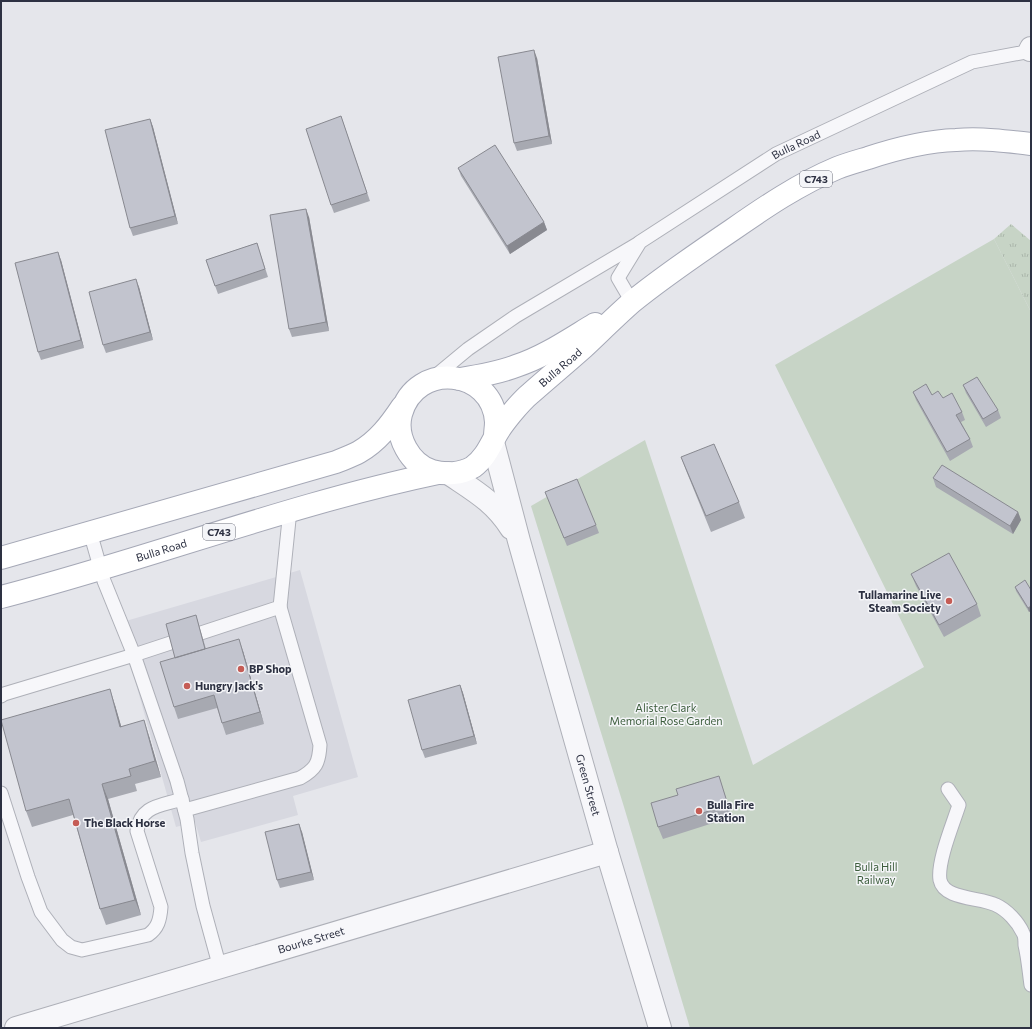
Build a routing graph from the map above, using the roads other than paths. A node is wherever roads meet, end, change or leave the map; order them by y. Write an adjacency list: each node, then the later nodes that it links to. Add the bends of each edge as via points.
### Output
1 (1031, 50): 3 (lane, Bulla Road, via 972,62 776,154)
2 (1031, 144): 4 (main road, Bulla Road / C743, via 955,140 899,148 838,168 777,198)
3 (640, 242): 4 (lane, Bulla Road, via 618,278); 6 (lane, via 516,316)
4 (632, 302): 5 (main road, Bulla Road / C743, via 553,349 518,366 488,375); 8 (main road, Bulla Road / C743, via 529,395 514,410)
5 (460, 379): 6 (main road, C743, via 444,377); 8 (main road, C743, via 474,385 485,394 496,422)
6 (428, 381): 7 (main road, C743)
7 (406, 402): 9 (main road, C743, via 400,417 404,447 414,460 426,469); 11 (main road, C743, via 388,428 359,453 336,462)
8 (494, 439): 9 (main road, C743, via 485,456 472,467 457,473); 12 (street, Green Street)
9 (443, 473): 10 (main road, Bulla Road / C743, via 362,490); 12 (street, Green Street, via 483,496 495,506)
10 (290, 510): 14 (main road, Bulla Road / C743); 16 (lane)
11 (90, 532): 13 (main road, C743); 14 (lane)
12 (519, 541): 22 (street, Green Street)
13 (1, 558)
14 (101, 570): 15 (main road, Bulla Road / C743); 17 (lane)
15 (1, 597)
16 (280, 607): 17 (lane); 21 (lane, via 320,745 318,763 311,772 300,778)
17 (134, 655): 18 (lane); 21 (lane)
18 (1, 696)
19 (948, 789): 24 (lane, via 959,806 942,859 940,881 953,893 996,905 1014,920 1024,934)
20 (1, 793): 21 (lane, via 41,912 62,940 71,947 82,950 148,935 155,930 160,920 161,907 138,831 139,823 149,810)
21 (183, 804): 23 (lane, via 203,906)
22 (607, 852): 23 (street, Bourke Street); 26 (street, Green Street)
23 (220, 968): 25 (street, Bourke Street)
24 (1031, 985)
25 (16, 1028)
26 (660, 1028)

